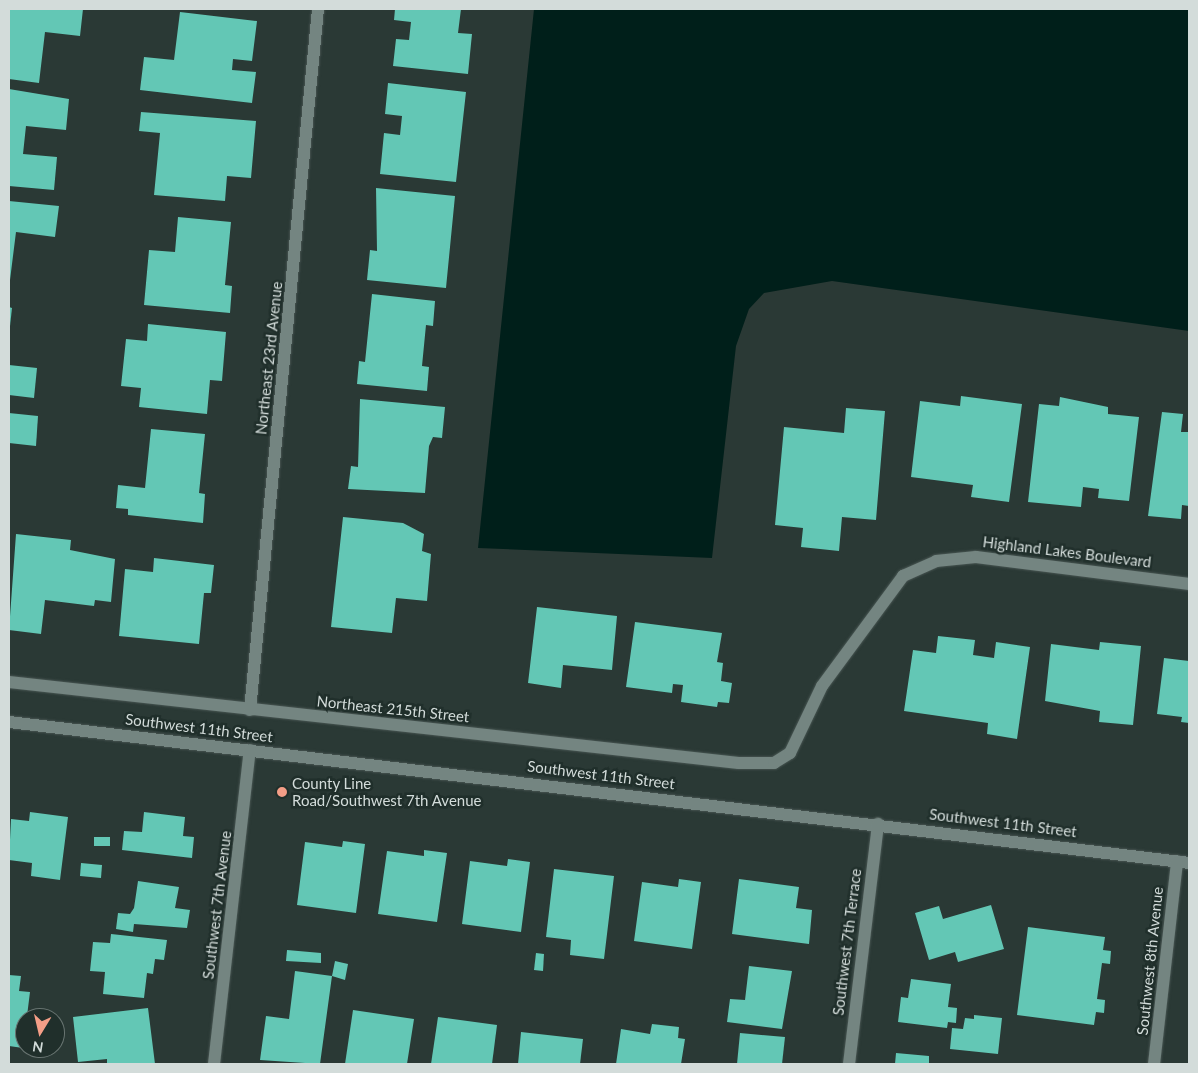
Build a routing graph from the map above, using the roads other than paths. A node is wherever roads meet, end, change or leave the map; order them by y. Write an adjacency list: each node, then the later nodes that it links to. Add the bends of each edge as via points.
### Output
1 (318, 9): 4 (street, Northeast 23rd Avenue)
2 (1189, 584): 7 (street, Highland Lakes Boulevard, via 976,557 936,561 903,576 822,686 790,753)
3 (9, 682): 4 (street, Northeast 215th Street)
4 (250, 710): 7 (street, Northeast 215th Street, via 739,764)
5 (9, 722): 6 (street, Southwest 11th Street)
6 (250, 750): 8 (street, Southwest 11th Street); 10 (street, Southwest 7th Avenue)
7 (774, 763)
8 (878, 824): 9 (street, Southwest 11th Street); 11 (street, Southwest 7th Terrace)
9 (1183, 862): 12 (street, Southwest 8th Avenue)
10 (214, 1064)
11 (849, 1064)
12 (1154, 1064)

